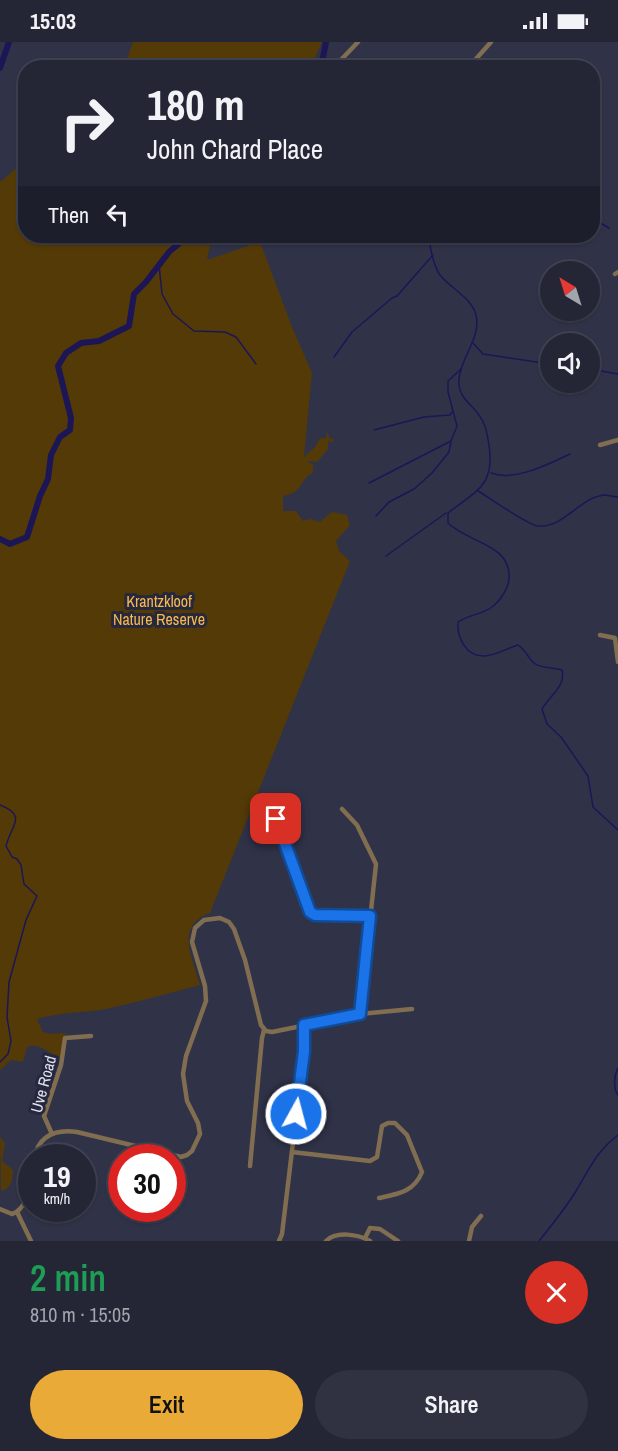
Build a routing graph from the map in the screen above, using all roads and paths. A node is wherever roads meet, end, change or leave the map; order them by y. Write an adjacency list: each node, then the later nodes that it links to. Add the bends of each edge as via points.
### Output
1 (358, 42): 4 (street)
2 (491, 42): 3 (street)
3 (475, 59)
4 (341, 60)
5 (618, 440): 6 (street)
6 (600, 444)
7 (600, 635): 8 (street, via 615,638)
8 (617, 647): 9 (street)
9 (618, 662)
10 (342, 809): 12 (street, via 357,825 375,862)
11 (276, 819): 12 (street, via 310,912)
12 (370, 916): 14 (street)
13 (412, 1009): 14 (street)
14 (360, 1014): 15 (street)
15 (304, 1025): 16 (street); 20 (street)
16 (264, 1030): 18 (street, via 234,929 224,919 206,919 195,928 192,942 206,1001 183,1074 187,1101 200,1130 194,1148 181,1157 74,1131); 21 (street)
17 (91, 1036): 18 (street, Uve Road, via 65,1038 45,1115)
18 (52, 1134): 19 (street)
19 (38, 1144)
20 (292, 1152): 22 (street, via 370,1161 377,1157 382,1126 395,1123 407,1135 422,1172 409,1189); 28 (street)
21 (250, 1166)
22 (379, 1198)
23 (0, 1209): 24 (street, via 7,1214)
24 (17, 1212): 27 (street)
25 (481, 1216): 31 (street, via 471,1227)
26 (367, 1240): 29 (street, via 335,1235); 30 (street, via 370,1228 375,1227)
27 (31, 1241)
28 (279, 1241)
29 (326, 1241)
30 (398, 1241)
31 (469, 1241)

